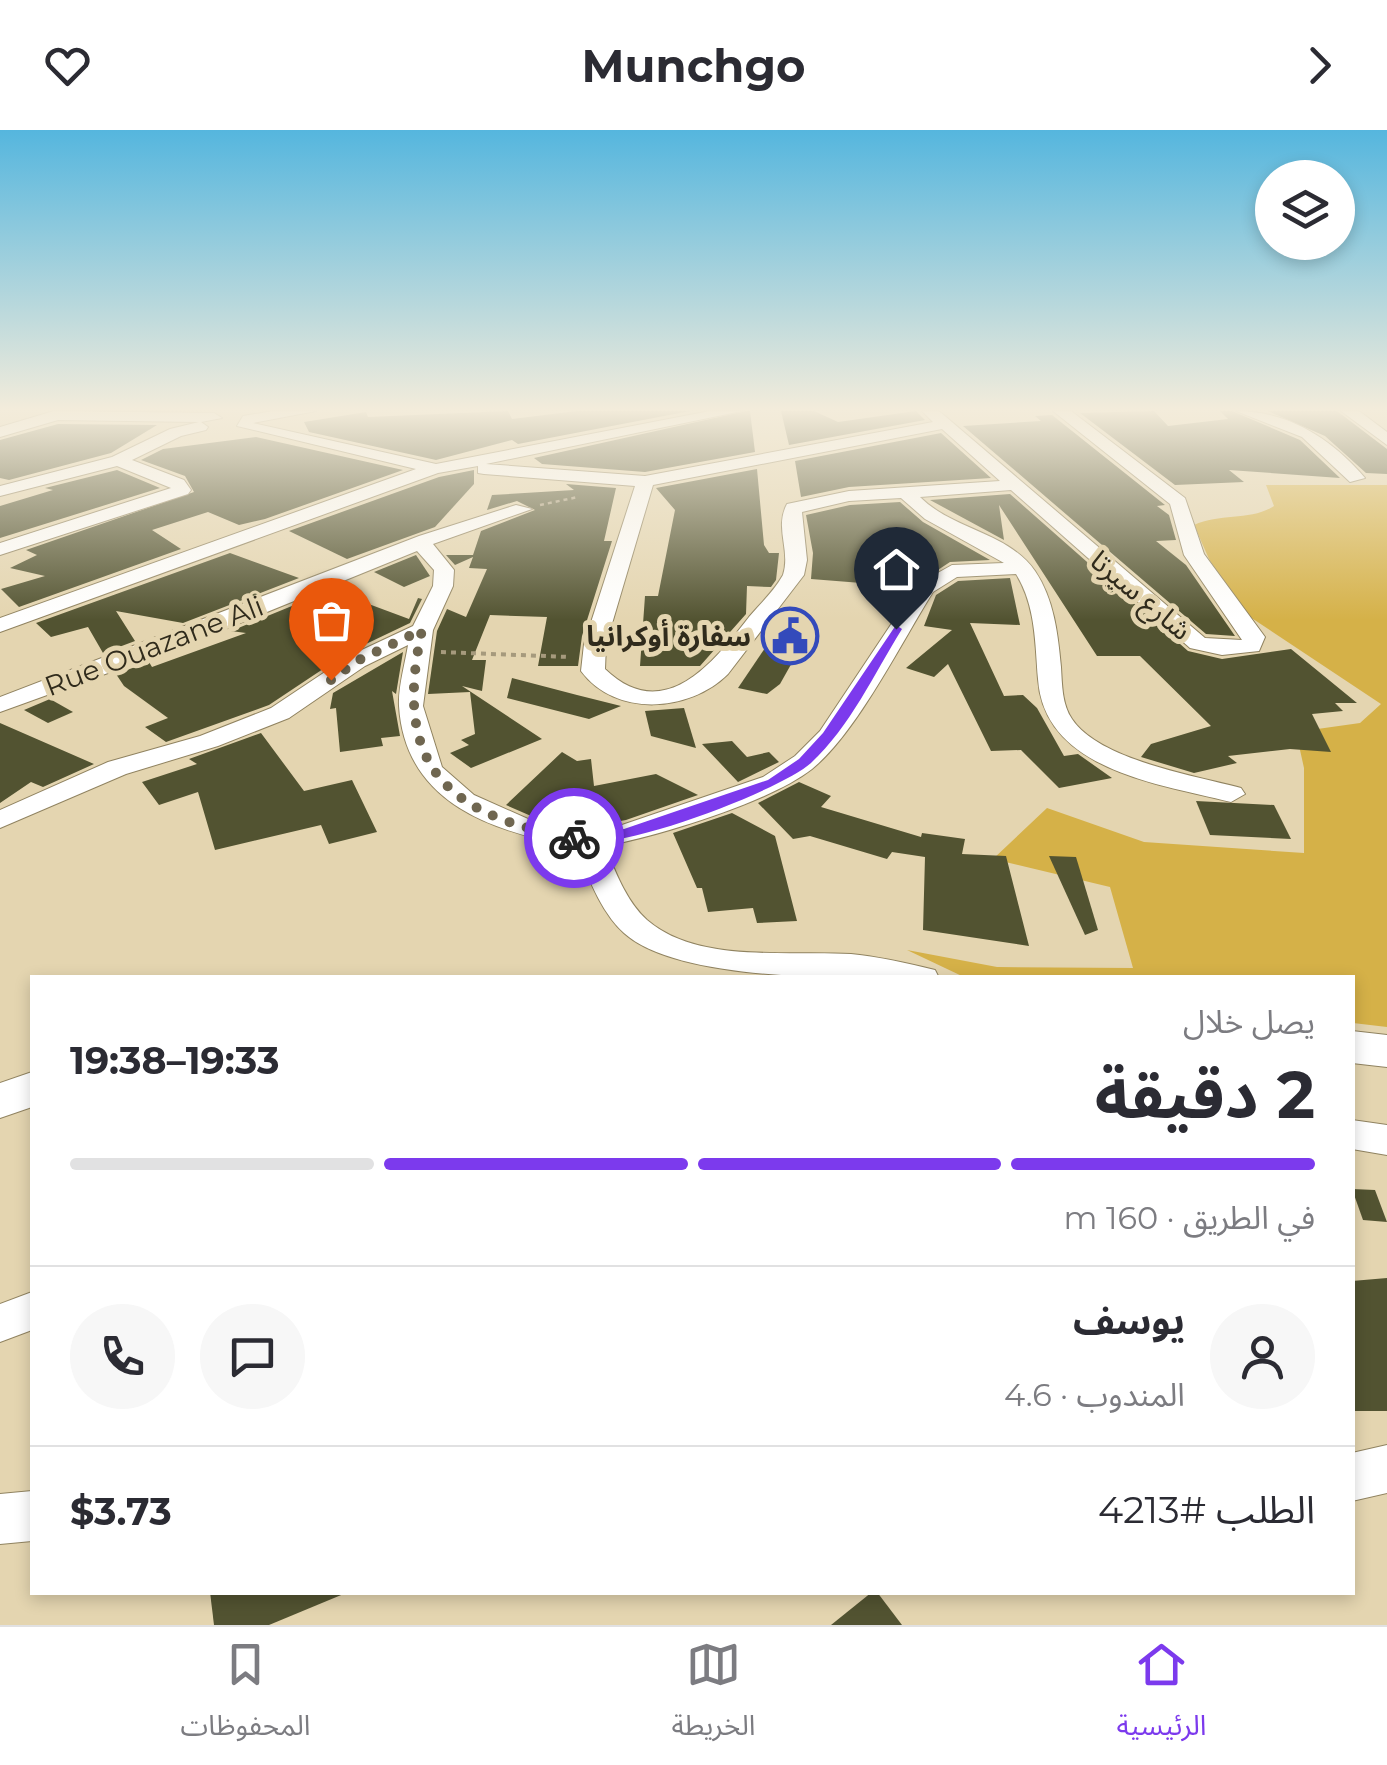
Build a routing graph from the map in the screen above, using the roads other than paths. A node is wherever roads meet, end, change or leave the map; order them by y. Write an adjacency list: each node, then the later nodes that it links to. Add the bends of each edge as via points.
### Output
1 (40, 481): 9 (street)
2 (170, 481): 13 (street, via 182,490)
3 (399, 481): 15 (street)
4 (641, 481): 5 (street)
5 (645, 481): 10 (street, via 594,658 593,670 604,685 624,694 673,695 704,682 796,568 794,508)
6 (1007, 481): 8 (street, شارع سيرتا)
7 (1151, 481): 8 (street, شارع سيرتا, via 1179,502 1194,556 1254,636 1252,646 1198,643)
8 (1012, 485): 10 (street)
9 (0, 491)
10 (906, 492): 14 (street, via 916,505)
11 (522, 510): 12 (street, Rue Ouazane Ali)
12 (420, 544): 16 (street, via 444,570); 17 (street, Rue Ouazane Ali)
13 (0, 550)
14 (1022, 568): 18 (street, via 1045,622 1057,718 1072,737); 20 (street, via 952,570 925,588 829,736 773,783 628,833)
15 (0, 625)
16 (420, 640): 19 (street, via 357,661 263,720 117,768); 20 (street, via 411,706 430,770 464,801 513,823)
17 (0, 705)
18 (1231, 794)
19 (0, 820)
20 (588, 840): 21 (street, via 635,926 665,948)
21 (909, 975)
22 (1355, 1048): 23 (main road)
23 (1387, 1052)
24 (30, 1090): 25 (main road)
25 (0, 1101)
26 (1355, 1135): 27 (street)
27 (1387, 1140)
28 (30, 1313): 29 (street)
29 (0, 1324)
30 (1387, 1469): 31 (street)
31 (1355, 1476)
32 (30, 1516): 33 (street)
33 (0, 1519)

